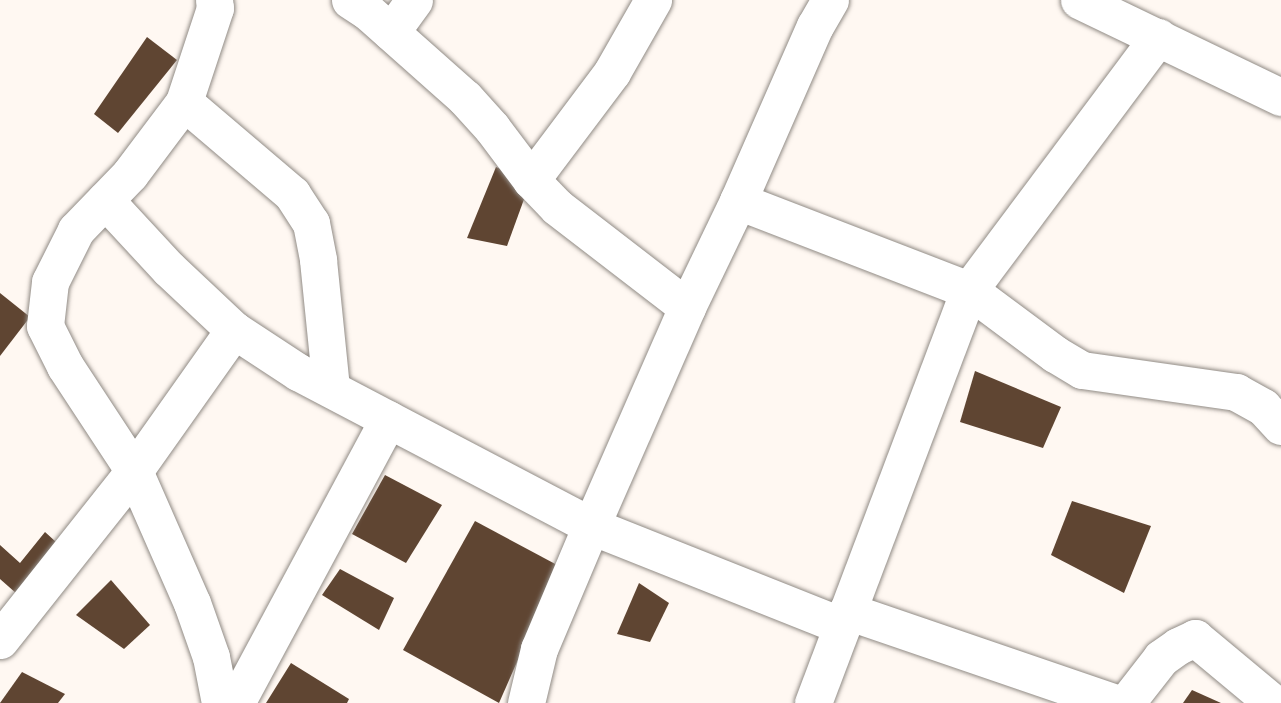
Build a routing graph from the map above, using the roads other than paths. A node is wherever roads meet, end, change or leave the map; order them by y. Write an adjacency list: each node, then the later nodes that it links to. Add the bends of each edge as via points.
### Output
1 (214, 0): 10 (street)
2 (350, 0): 7 (street)
3 (414, 0): 7 (street)
4 (653, 0): 11 (street, via 612,72)
5 (830, 0): 13 (street, via 814,26)
6 (1079, 0): 8 (street)
7 (391, 32): 11 (street, via 465,98)
8 (1158, 37): 9 (street); 14 (street)
9 (1281, 97)
10 (184, 103): 12 (street); 17 (street, via 292,194 311,223)
11 (531, 180): 15 (street, via 557,207)
12 (105, 200): 16 (street); 20 (street, via 76,230 50,282 45,326 65,366)
13 (738, 201): 14 (street); 15 (street)
14 (969, 290): 19 (street, via 1082,370 1236,393 1263,407); 22 (street)
15 (687, 307): 21 (street)
16 (234, 331): 17 (street); 20 (street)
17 (331, 388): 18 (street)
18 (388, 419): 21 (street); 25 (street)
19 (1281, 426)
20 (134, 471): 23 (street); 24 (street, via 192,603 211,657)
21 (592, 527): 22 (street); 26 (street, via 539,649)
22 (845, 619): 27 (street); 28 (street)
23 (0, 640)
24 (220, 703)
25 (236, 703)
26 (526, 703)
27 (813, 703)
28 (1116, 703)
29 (1126, 703): 30 (street, via 1161,659 1195,638)
30 (1273, 703)

